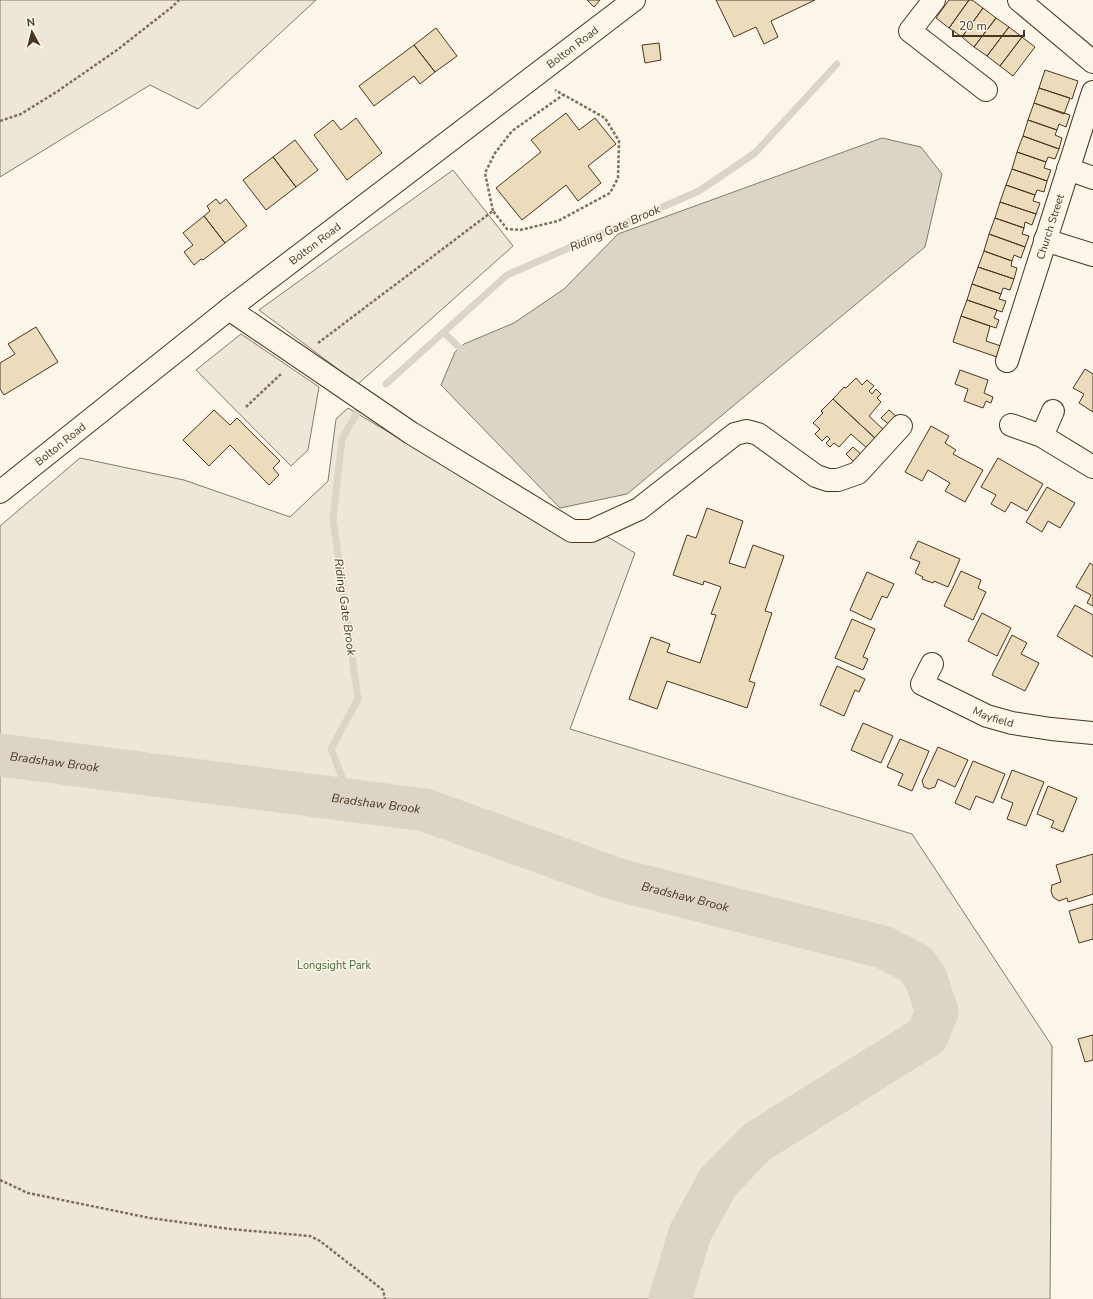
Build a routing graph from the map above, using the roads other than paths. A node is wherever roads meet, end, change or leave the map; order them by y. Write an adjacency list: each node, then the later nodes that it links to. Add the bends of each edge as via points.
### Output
1 (634, 0): 11 (main road, Bolton Road)
2 (934, 0): 5 (main road, via 910,31)
3 (1019, 0): 4 (main road)
4 (1093, 62)
5 (986, 90)
6 (1093, 92): 7 (main road, Church Street)
7 (1068, 169): 8 (main road); 9 (main road, Church Street)
8 (1093, 178)
9 (1045, 240): 10 (main road); 12 (main road, Church Street)
10 (1093, 254)
11 (229, 309): 15 (main road, via 411,433 572,531 591,531 639,509 735,434 747,431 758,434 816,476 838,480 858,473); 18 (main road, Bolton Road)
12 (1006, 361)
13 (1053, 411): 16 (main road)
14 (1011, 425): 16 (main road)
15 (901, 426)
16 (1042, 436): 17 (main road)
17 (1093, 467)
18 (2, 487)
19 (932, 664): 20 (main road, Mayfield, via 922,684 987,716 1012,723)
20 (1093, 733)

